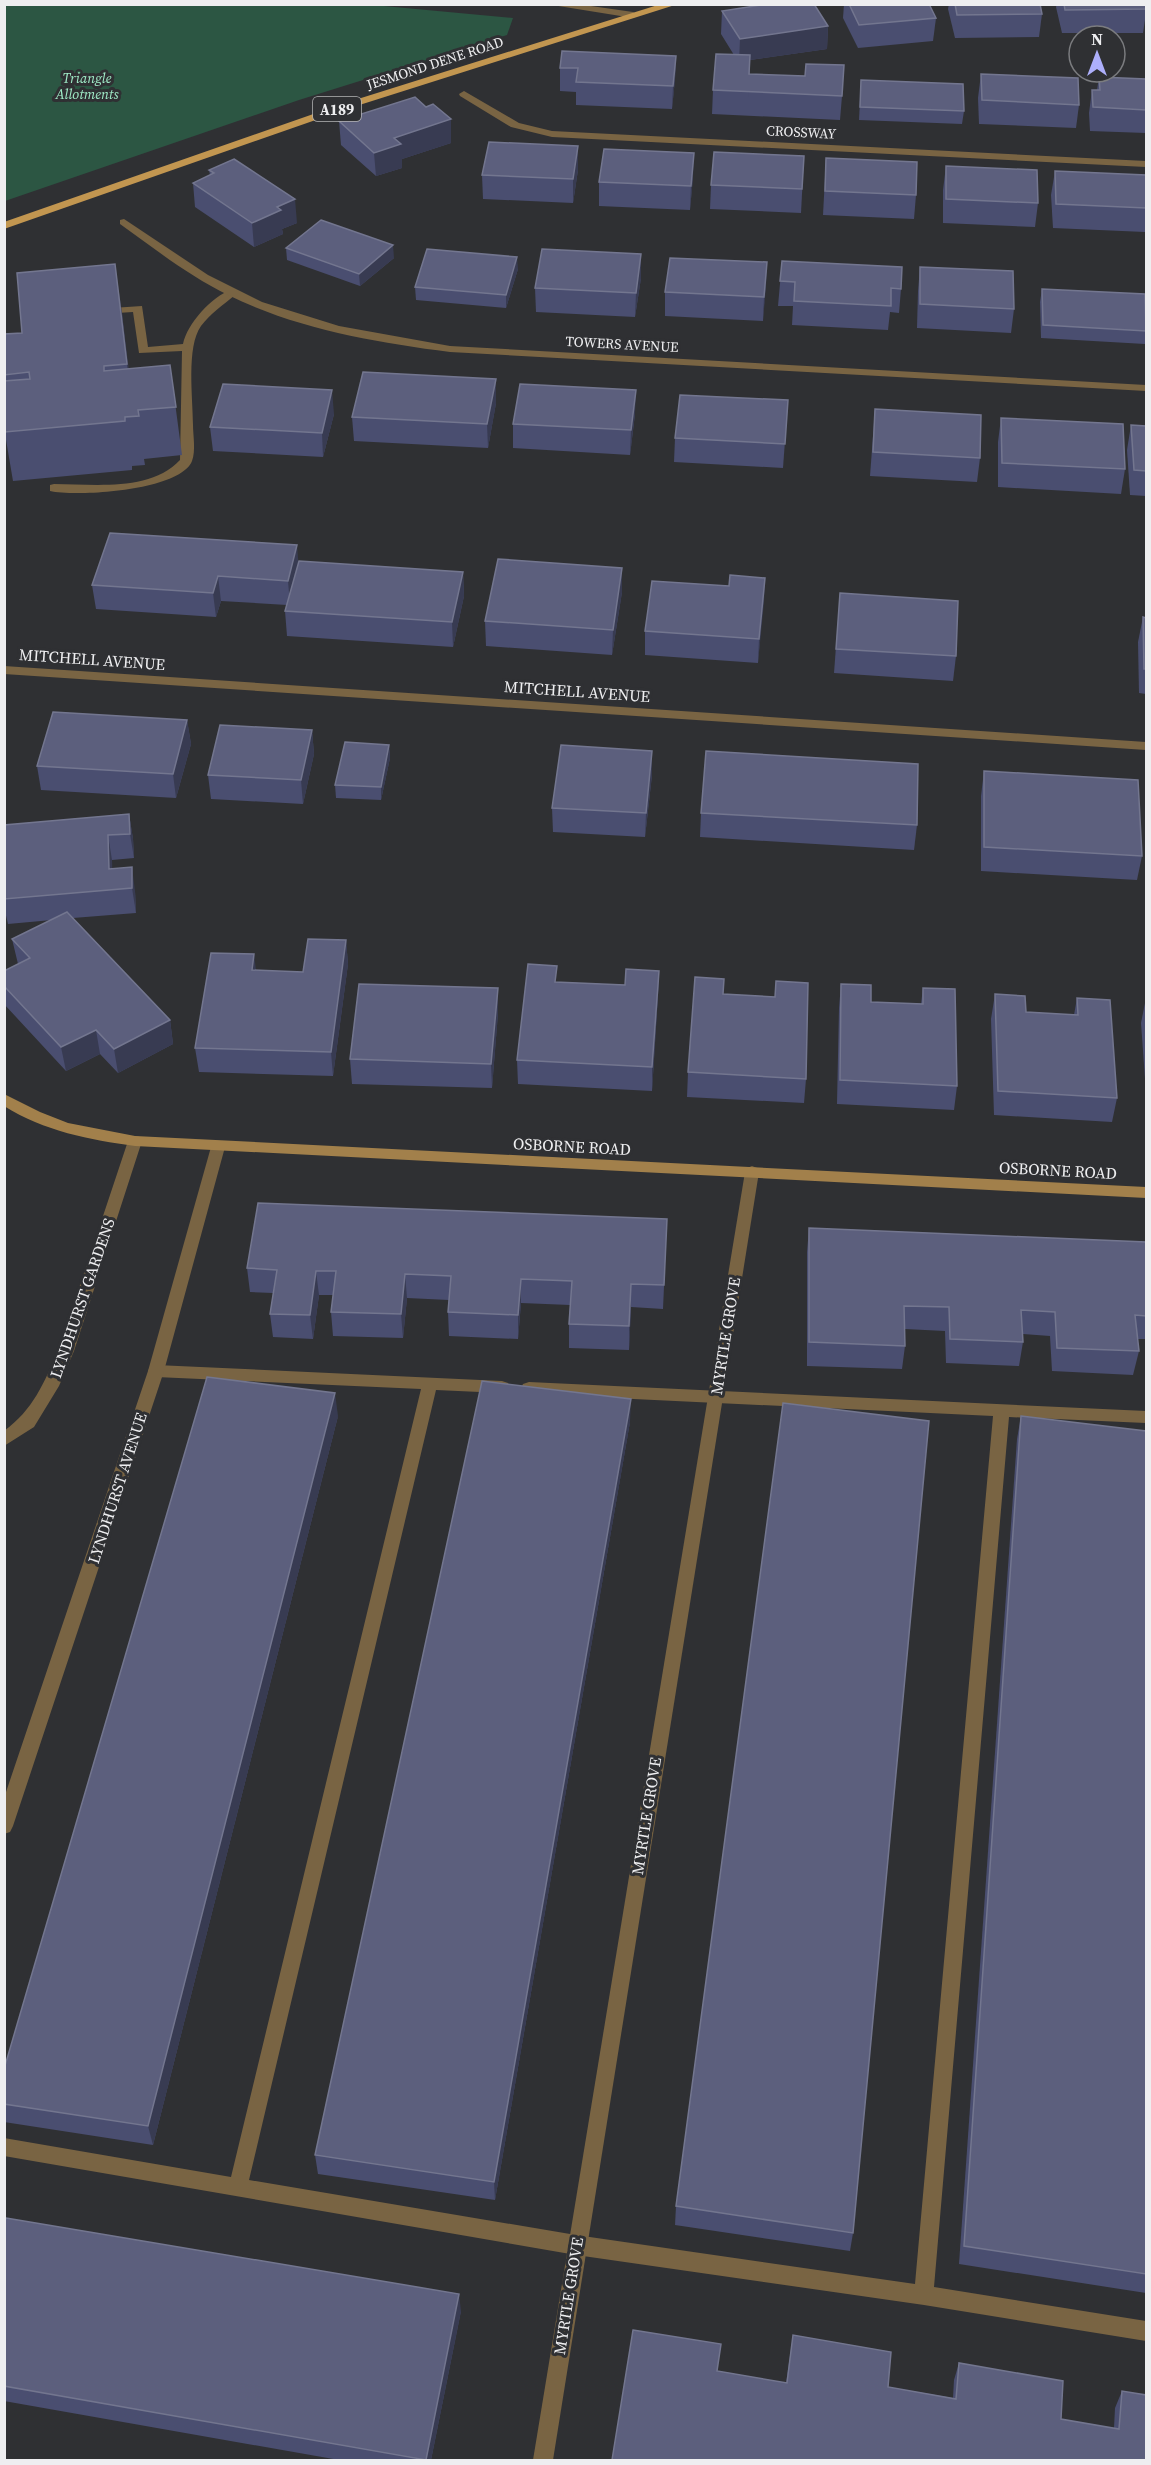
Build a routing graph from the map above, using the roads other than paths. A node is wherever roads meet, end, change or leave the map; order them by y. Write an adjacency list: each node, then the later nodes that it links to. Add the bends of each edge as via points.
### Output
1 (551, 4): 3 (street)
2 (673, 4): 3 (main road, JESMOND DENE ROAD / A189)
3 (633, 15): 7 (main road, JESMOND DENE ROAD / A189, via 279,128)
4 (464, 94): 5 (street, CROSSWAY, via 515,125 552,134)
5 (1146, 164)
6 (124, 222): 8 (street, TOWERS AVENUE)
7 (4, 226)
8 (231, 293): 10 (street, via 193,329); 11 (street, TOWERS AVENUE, via 336,330 450,349)
9 (92, 312): 10 (street, via 138,308 143,351)
10 (189, 347): 12 (street, via 186,461 173,474 147,483)
11 (1146, 388)
12 (54, 488)
13 (4, 670): 14 (street, MITCHELL AVENUE)
14 (1146, 746)
15 (4, 1099): 16 (main road, OSBORNE ROAD, via 51,1122 93,1135)
16 (135, 1141): 17 (main road, OSBORNE ROAD); 25 (street, LYNDHURST GARDENS, via 66,1352 51,1386 28,1422)
17 (218, 1147): 18 (main road, OSBORNE ROAD); 20 (street, LYNDHURST AVENUE)
18 (752, 1172): 19 (main road, OSBORNE ROAD); 22 (street, MYRTLE GROVE)
19 (1146, 1192)
20 (156, 1371): 21 (street); 26 (street, LYNDHURST AVENUE)
21 (430, 1384): 22 (street); 28 (street)
22 (715, 1396): 23 (street); 29 (street, MYRTLE GROVE)
23 (1002, 1409): 24 (street); 30 (street)
24 (1146, 1416)
25 (4, 1440)
26 (4, 1826)
27 (4, 2147): 28 (street)
28 (238, 2187): 29 (street)
29 (576, 2245): 30 (street); 32 (street, MYRTLE GROVE)
30 (924, 2295): 31 (street)
31 (1146, 2331)
32 (543, 2460)

